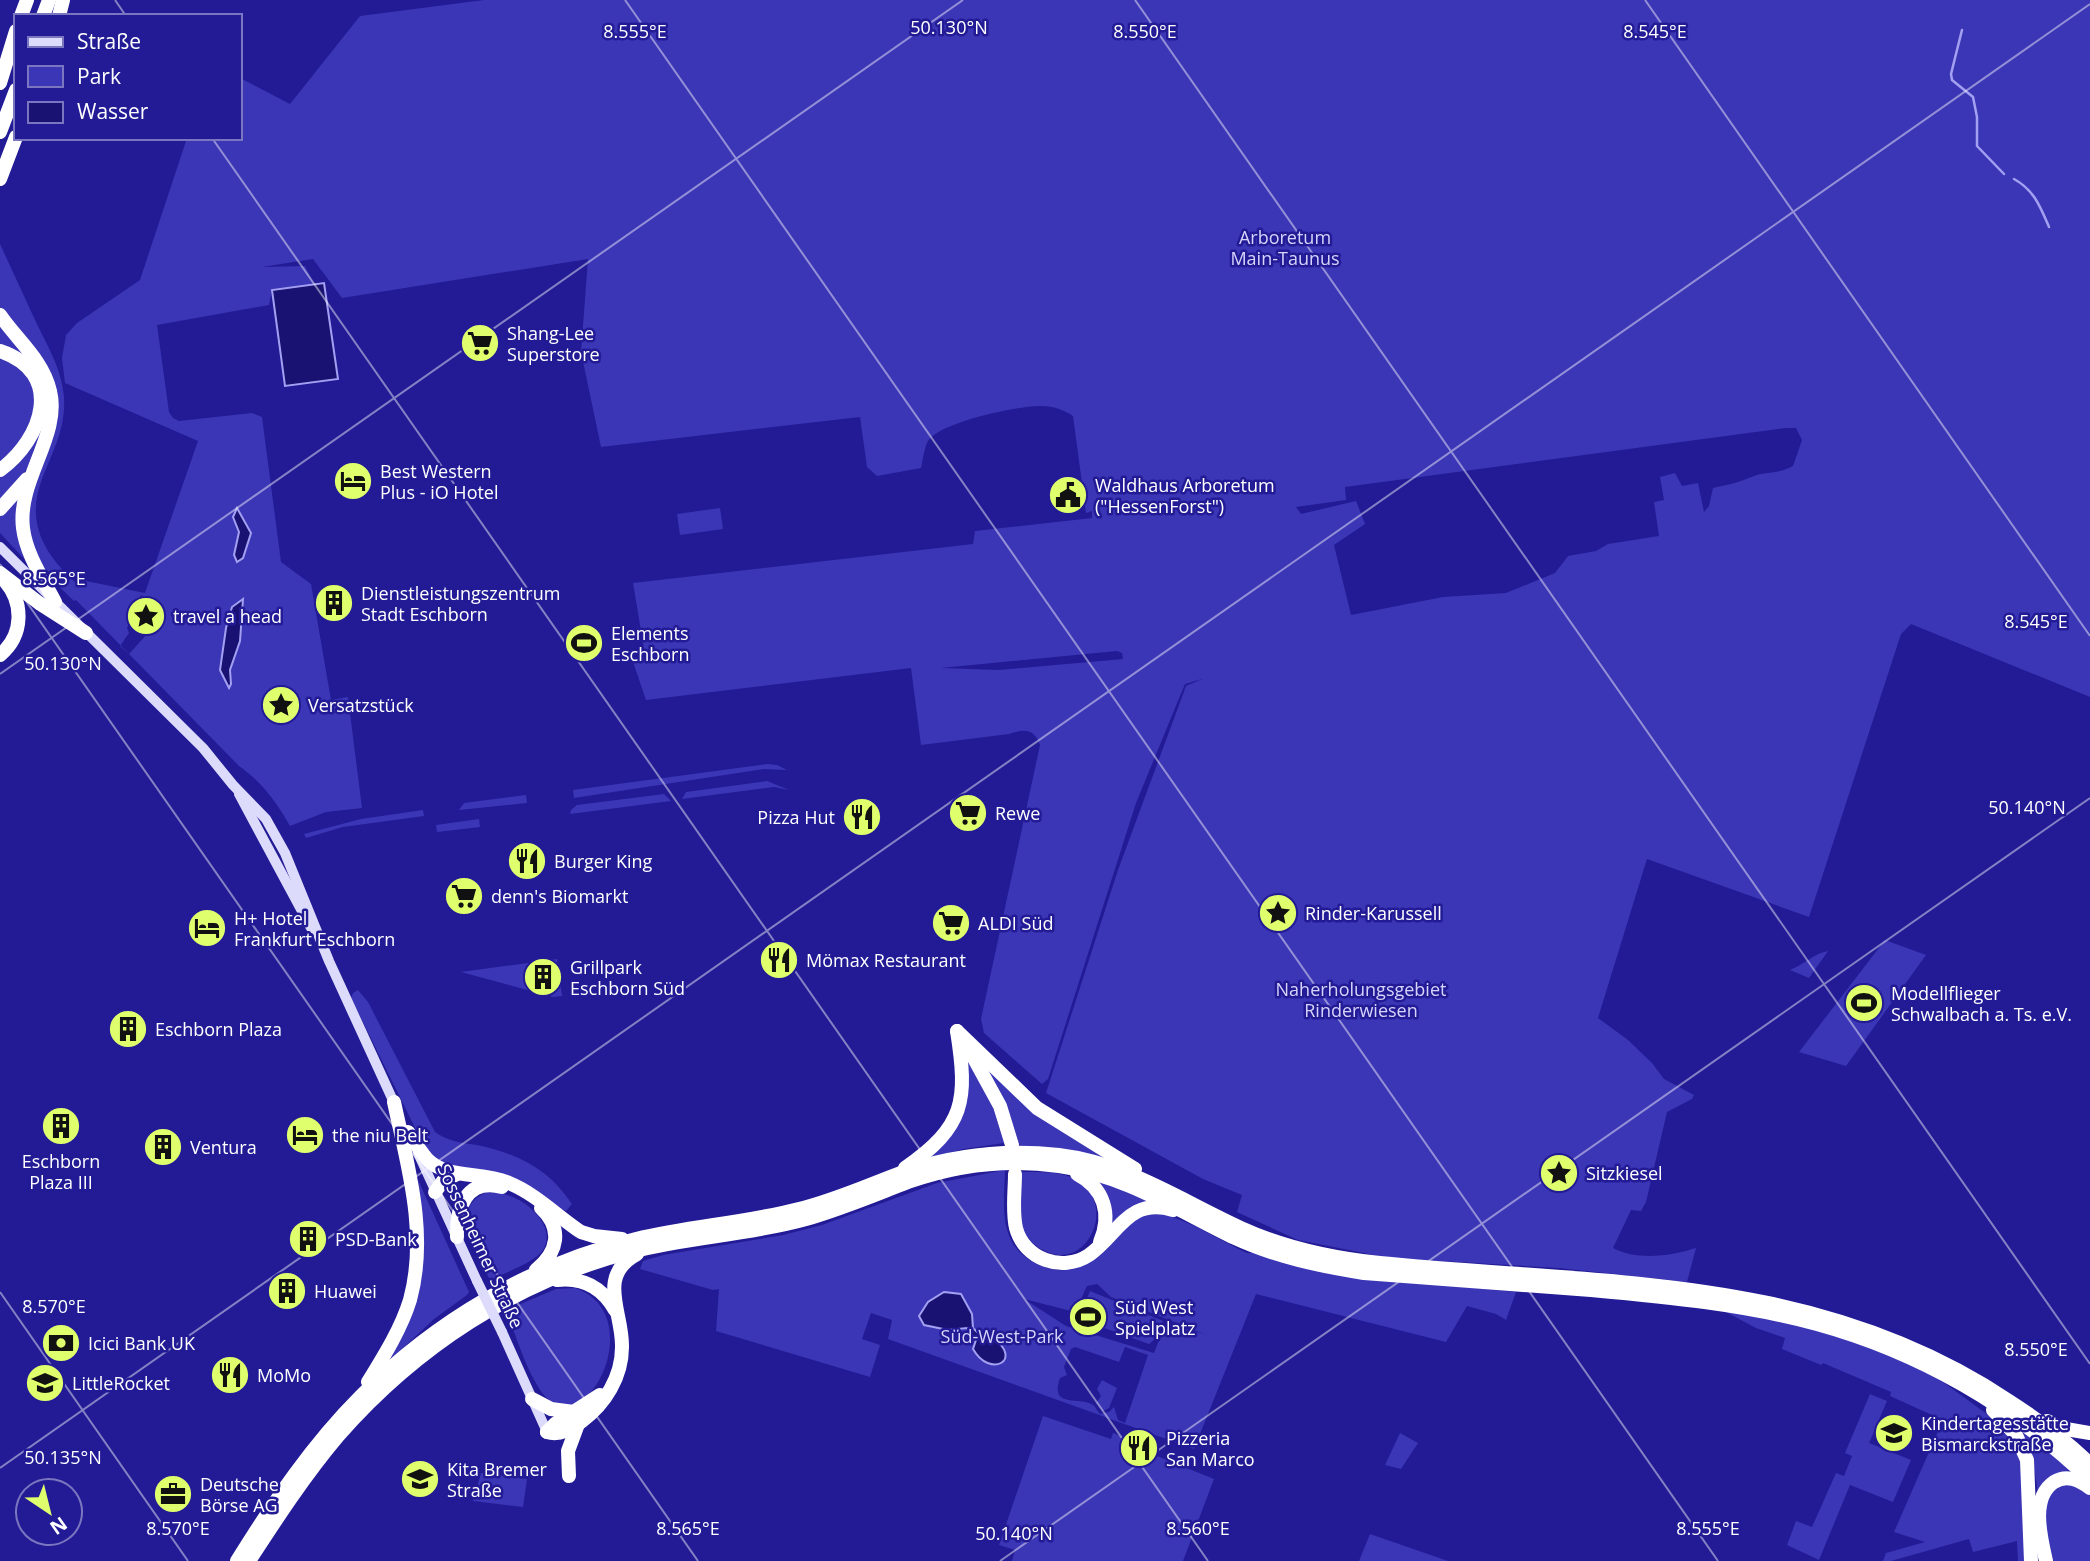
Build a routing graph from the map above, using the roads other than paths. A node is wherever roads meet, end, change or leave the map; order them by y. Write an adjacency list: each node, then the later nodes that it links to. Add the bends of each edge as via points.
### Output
1 (14, 34): 2 (highway)
2 (4, 57): 3 (highway); 4 (highway)
3 (0, 75)
4 (0, 83)
5 (14, 95): 6 (highway)
6 (0, 132)
7 (15, 140): 8 (highway)
8 (0, 179)
9 (0, 315): 12 (highway, via 39,366 51,392 50,420)
10 (0, 351): 11 (highway, via 16,358 32,374 42,401 28,443)
11 (0, 470)
12 (31, 474): 13 (highway); 16 (highway, via 22,509 23,529)
13 (0, 509)
14 (0, 547): 16 (main road, Sossenheimer Straße)
15 (0, 575): 17 (highway); 18 (highway, via 13,593 19,614 13,642)
16 (55, 602): 17 (main road, Sossenheimer Straße)
17 (86, 633): 20 (main road, Sossenheimer Straße, via 203,748 233,785 330,961)
18 (0, 655)
19 (957, 1031): 22 (highway, via 995,1096); 26 (highway, via 964,1083 955,1115 940,1140); 27 (highway, via 1037,1108)
20 (394, 1102): 21 (main road, Sossenheimer Straße); 38 (highway, via 412,1185 416,1263 404,1317)
21 (408, 1132): 24 (highway, via 433,1164); 28 (main road, Sossenheimer Straße)
22 (1012, 1145)
23 (1062, 1166): 29 (highway, via 1127,1184); 32 (highway, via 1012,1163 958,1169 801,1221); 33 (highway, via 1088,1180 1101,1195 1106,1218)
24 (457, 1174): 28 (highway); 31 (highway, via 478,1174 512,1184 588,1235)
25 (1015, 1174): 33 (highway, via 1016,1226 1031,1252 1066,1263 1084,1258)
26 (892, 1177): 27 (highway, via 955,1158 1031,1153 1092,1161); 31 (highway, via 799,1210)
27 (1169, 1191): 40 (highway, via 1260,1236 1321,1255 1679,1288 1820,1314 1916,1348)
28 (435, 1192): 30 (main road, Sossenheimer Straße)
29 (1191, 1215): 33 (highway, via 1147,1208 1127,1217); 37 (highway, via 1271,1252 1341,1270 1678,1299 1796,1319 1888,1349)
30 (457, 1237): 34 (highway, via 457,1216 468,1194 489,1185 518,1193 544,1210 556,1238 547,1259); 39 (main road, Sossenheimer Straße, bridge)
31 (634, 1239): 34 (highway)
32 (654, 1246): 35 (highway); 36 (highway, via 619,1270)
33 (1098, 1246)
34 (525, 1279): 38 (highway, via 433,1335)
35 (545, 1282): 36 (highway, via 586,1282 605,1295); 49 (highway, via 468,1323 393,1380 311,1469)
36 (616, 1311): 41 (highway, via 622,1346 613,1383 601,1403)
37 (1980, 1395): 46 (highway, via 2029,1428); 50 (highway, via 2010,1427 2024,1451 2029,1469)
38 (359, 1397): 48 (highway, via 303,1463)
39 (531, 1399): 41 (highway); 42 (main road, Sossenheimer Straße)
40 (2017, 1406): 43 (highway, via 2066,1429); 44 (highway)
41 (576, 1418): 42 (highway, via 558,1434); 45 (highway, via 568,1451)
42 (547, 1432)
43 (2090, 1433)
44 (2090, 1464)
45 (569, 1476)
46 (2090, 1480)
47 (2090, 1488): 51 (highway, via 2066,1478 2046,1489 2040,1516)
48 (237, 1561)
49 (249, 1561)
50 (2031, 1561)
51 (2046, 1561)

